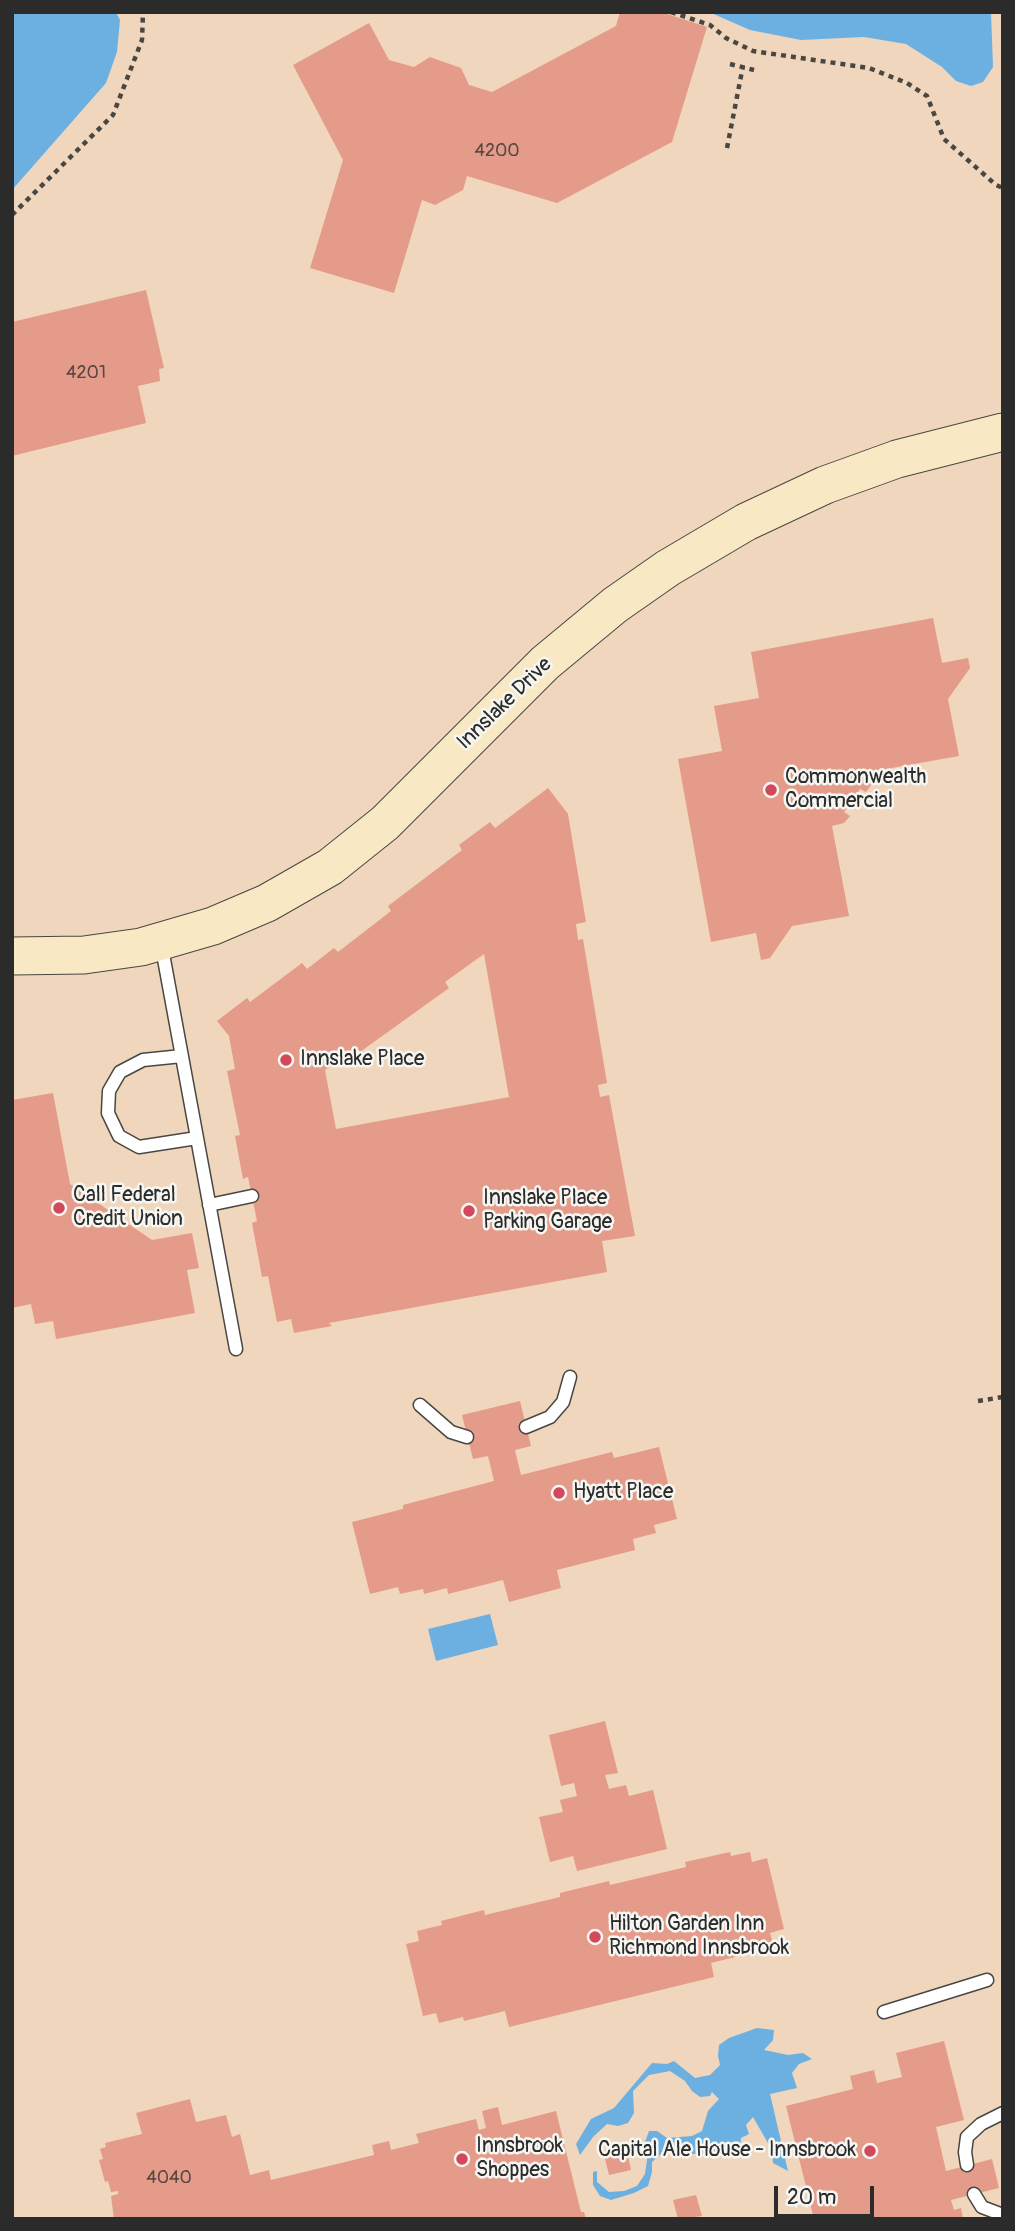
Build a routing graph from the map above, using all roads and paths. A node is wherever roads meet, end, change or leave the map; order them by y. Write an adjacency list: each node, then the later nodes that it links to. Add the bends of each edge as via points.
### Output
1 (143, 12): 8 (path, via 142,40 113,115)
2 (671, 12): 7 (path, via 710,25 752,51 869,68 906,83 927,96 944,139)
3 (730, 64): 4 (path)
4 (743, 66): 5 (path); 6 (path)
5 (754, 70)
6 (727, 148)
7 (1003, 188)
8 (12, 215)
9 (1003, 432): 10 (street, Innslake Drive, via 897,459 825,485 746,522 668,568 545,663 385,822 330,867 267,904)
10 (160, 941): 11 (street, Innslake Drive, via 84,955); 12 (lane)
11 (12, 956)
12 (181, 1056): 13 (lane); 13 (lane, via 143,1060 120,1072 109,1091 108,1113 119,1136 139,1147)
13 (197, 1138): 15 (lane)
14 (252, 1196): 15 (lane)
15 (209, 1205): 16 (lane)
16 (236, 1349)
17 (570, 1377): 21 (lane, via 563,1402 550,1417)
18 (1003, 1397): 19 (path)
19 (978, 1401)
20 (420, 1405): 22 (lane, via 451,1432)
21 (526, 1427)
22 (467, 1437)
23 (987, 1980): 24 (lane)
24 (884, 2012)
25 (1003, 2113): 26 (lane, via 967,2137)
26 (967, 2165)
27 (974, 2194): 28 (lane, via 982,2207)
28 (1003, 2215)

